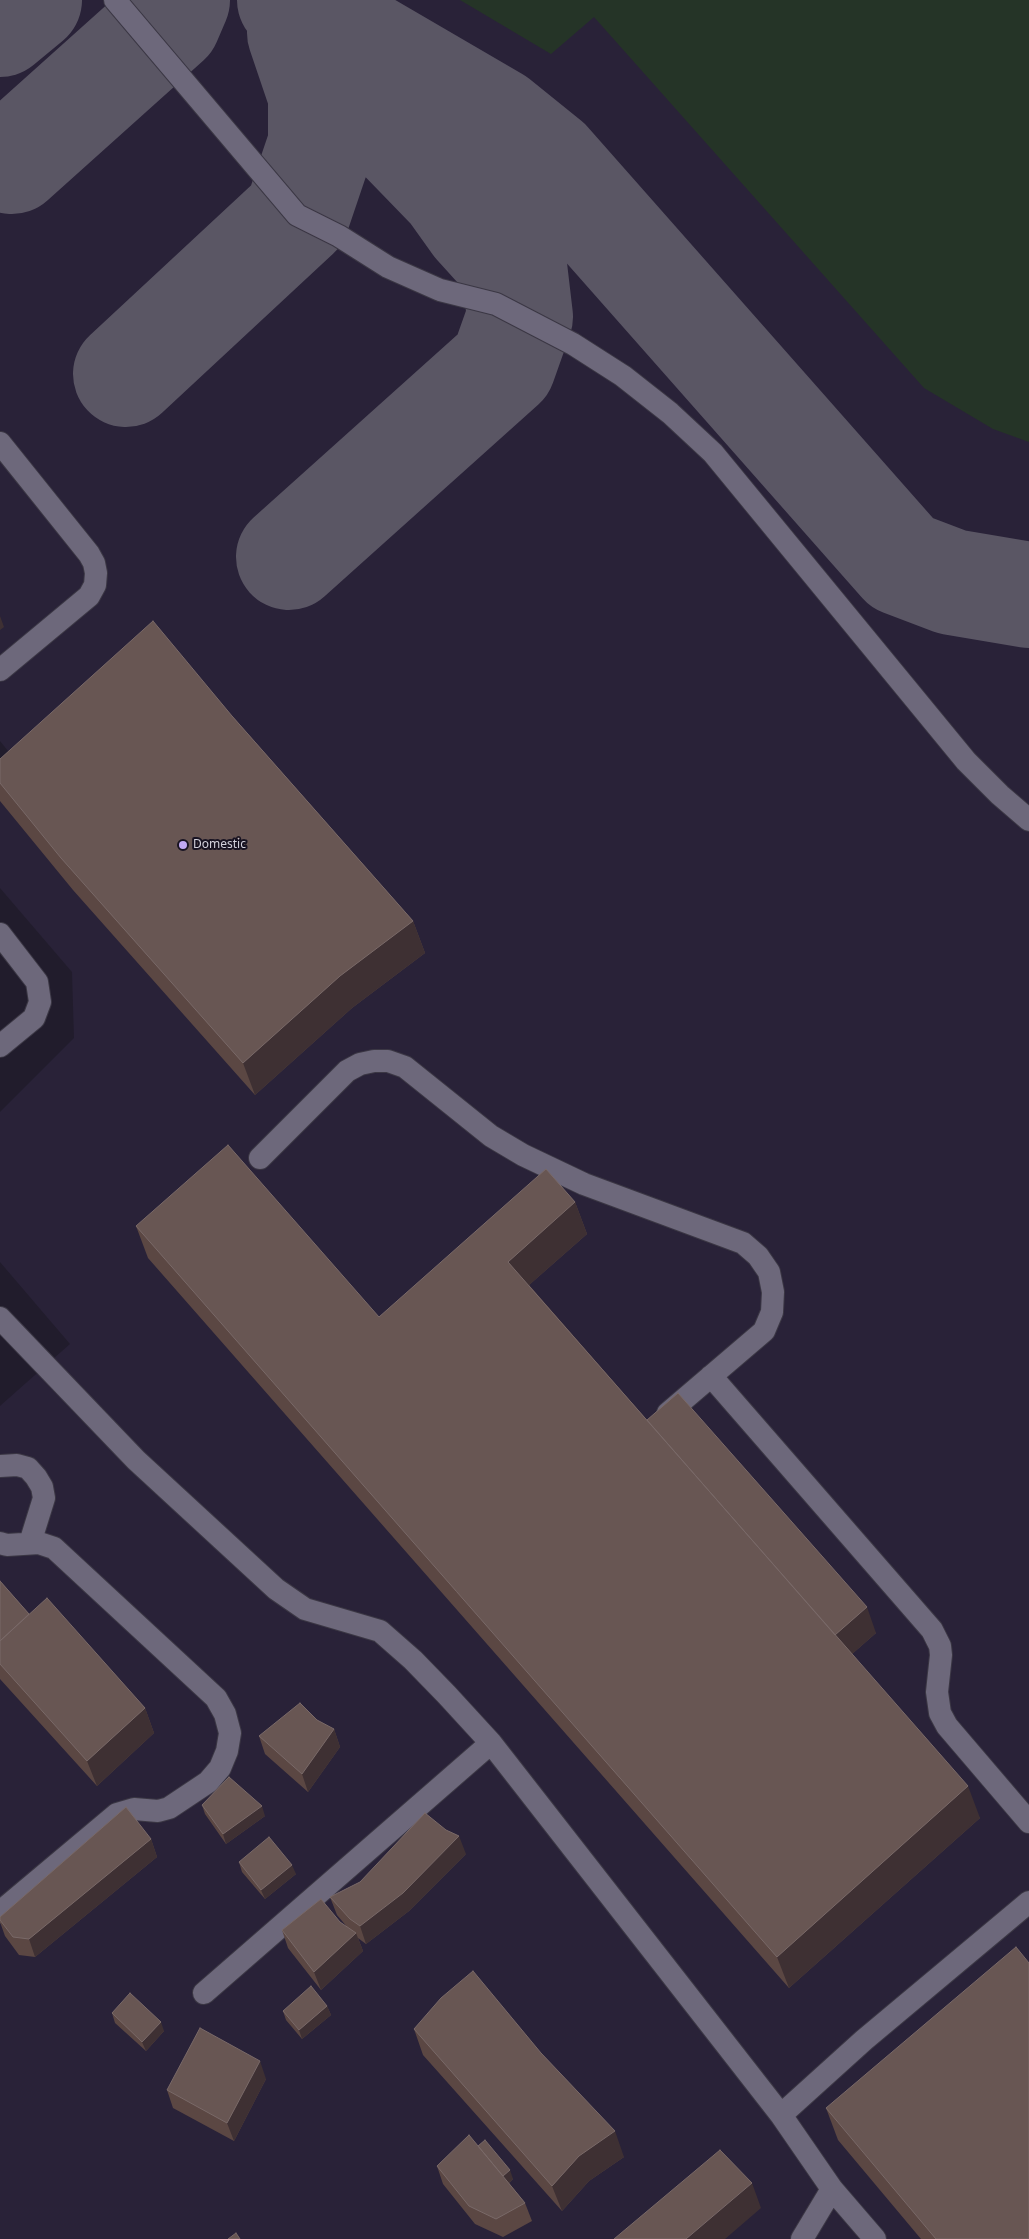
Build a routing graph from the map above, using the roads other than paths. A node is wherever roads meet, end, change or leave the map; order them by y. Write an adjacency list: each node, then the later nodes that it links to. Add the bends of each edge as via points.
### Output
1 (115, 0): 4 (lane, via 297,215 340,236 388,267 440,290 496,304 573,344 670,412 713,453 966,761)
2 (0, 443): 3 (lane, via 89,554 96,573 95,585 89,596)
3 (0, 670)
4 (1029, 820)
5 (0, 934): 6 (lane, via 37,982 40,1002 34,1018)
6 (0, 1046)
7 (260, 1158): 9 (lane, via 347,1071 374,1061 388,1061 405,1067 490,1136 523,1155 584,1184 743,1243 758,1256 768,1272 773,1292 772,1312 764,1331)
8 (0, 1318): 14 (lane, via 136,1460 276,1589 305,1609 380,1631 413,1660)
9 (711, 1376): 10 (lane); 15 (lane, via 932,1630 940,1646 937,1692 940,1712 947,1726)
10 (668, 1413)
11 (0, 1466): 13 (lane, via 28,1468 42,1486 44,1498)
12 (0, 1543): 13 (lane)
13 (30, 1543): 17 (lane, via 54,1548 216,1698 230,1733 220,1768 208,1782 170,1808 158,1811 134,1809 117,1814)
14 (491, 1743): 18 (lane); 19 (lane)
15 (1029, 1822)
16 (1029, 1902): 19 (lane, via 864,2040)
17 (0, 1912)
18 (204, 1993)
19 (781, 2115): 20 (lane)
20 (832, 2189): 21 (lane); 22 (lane)
21 (802, 2239)
22 (875, 2239)

